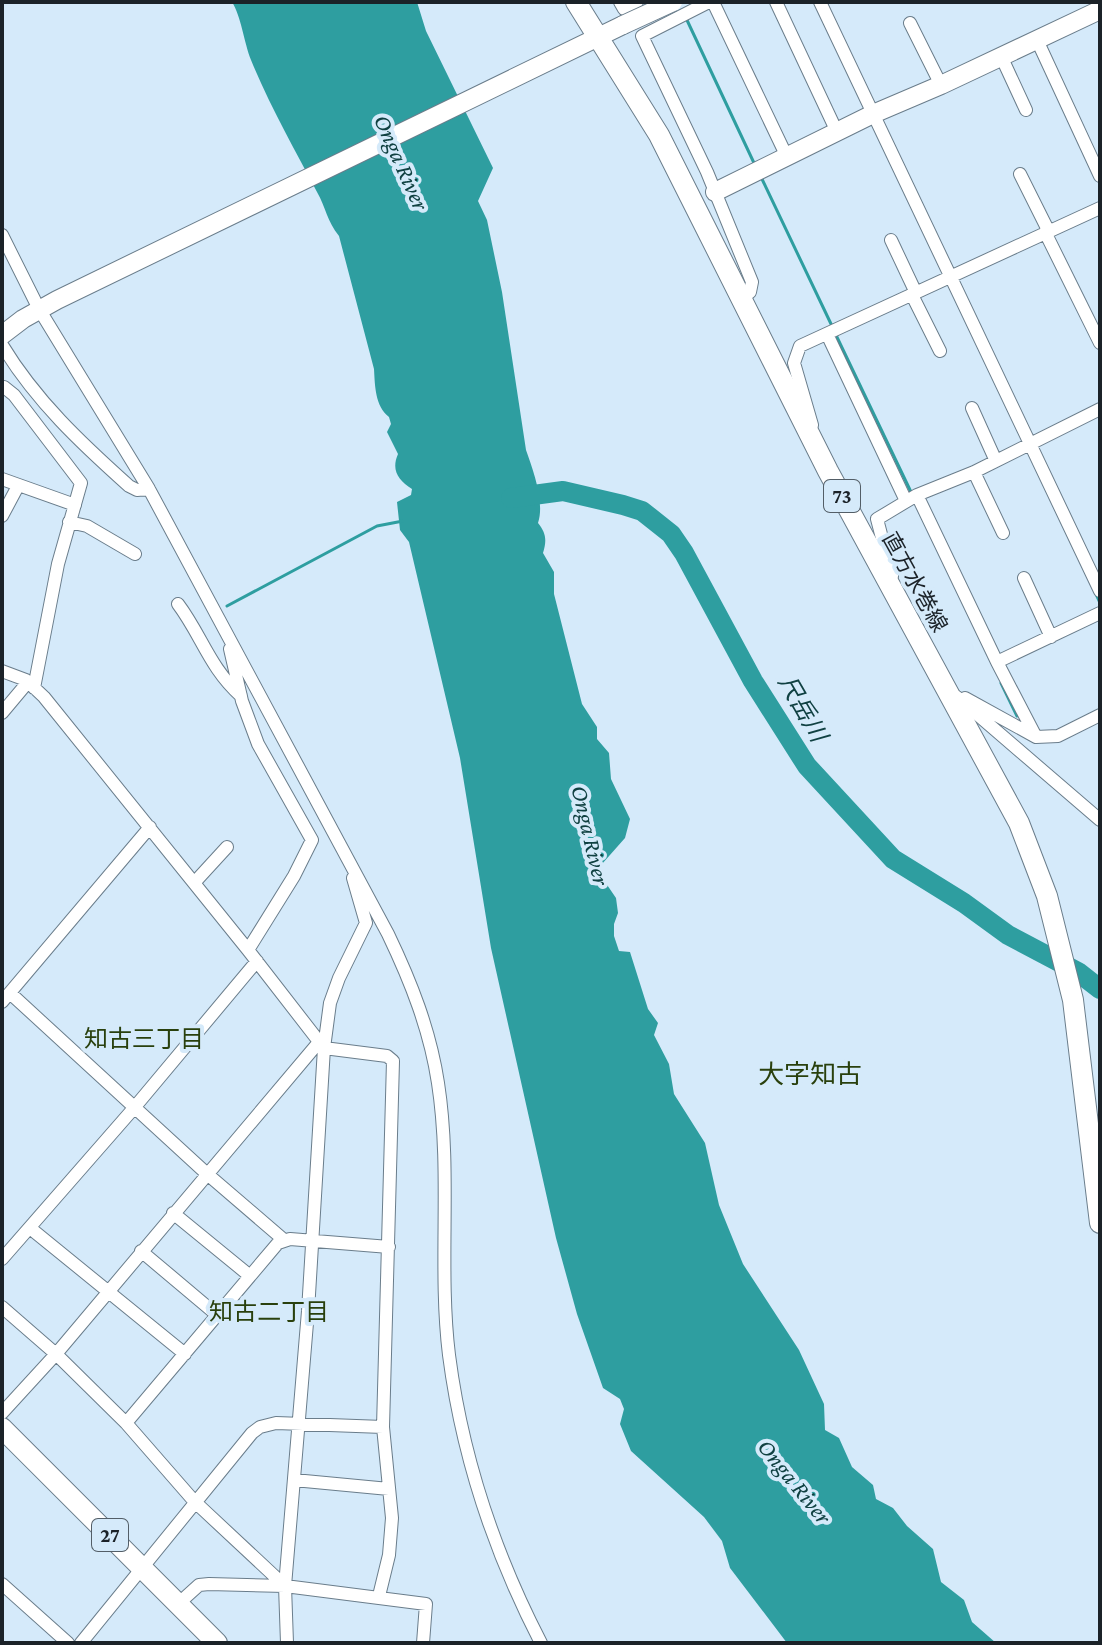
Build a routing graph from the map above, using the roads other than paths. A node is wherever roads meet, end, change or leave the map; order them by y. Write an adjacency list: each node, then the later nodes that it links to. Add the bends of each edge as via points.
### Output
1 (576, 2): 10 (main road, 直方水巻線 / 73)
2 (620, 2): 3 (street, via 624,9)
3 (637, 2)
4 (711, 2): 7 (street); 17 (street)
5 (776, 2): 16 (street)
6 (820, 2): 15 (street)
7 (680, 10): 10 (street, bridge, via 623,25); 20 (street, via 642,36)
8 (1100, 10): 11 (street)
9 (910, 23): 13 (street)
10 (593, 40): 27 (main road, 直方水巻線 / 73, via 659,135); 28 (street)
11 (1037, 40): 12 (street); 19 (street)
12 (1001, 56): 13 (street); 14 (street)
13 (941, 85): 15 (street)
14 (1026, 110)
15 (869, 116): 16 (street); 25 (street)
16 (837, 132): 17 (street)
17 (787, 157): 20 (street)
18 (1020, 174): 22 (street)
19 (1100, 176)
20 (715, 192): 27 (street, via 752,282)
21 (1100, 208): 22 (street)
22 (1046, 231): 25 (street); 31 (street)
23 (2, 235): 28 (street)
24 (891, 240): 26 (street)
25 (947, 277): 26 (street); 39 (street)
26 (914, 294): 29 (street); 33 (street)
27 (740, 300): 38 (main road, 直方水巻線 / 73)
28 (39, 309): 30 (street); 44 (street)
29 (831, 332): 38 (street, via 800,346 794,363 811,418); 45 (street)
30 (2, 335)
31 (1100, 343)
32 (2, 345): 34 (street)
33 (940, 351)
34 (18, 371): 35 (street); 44 (street, via 75,438 129,486)
35 (3, 389): 46 (street, via 14,395 81,483)
36 (972, 408): 40 (street)
37 (1100, 409): 39 (street)
38 (812, 440): 53 (main road, 直方水巻線 / 73)
39 (1026, 444): 40 (street); 52 (street)
40 (995, 459): 41 (street)
41 (974, 472): 45 (street); 49 (street)
42 (2, 479): 43 (street)
43 (18, 486): 46 (street); 47 (street)
44 (149, 489): 56 (street)
45 (912, 497): 53 (street, via 877,519); 58 (street)
46 (75, 505): 48 (street)
47 (2, 516)
48 (69, 522): 50 (street, via 87,526); 60 (street)
49 (1003, 533)
50 (135, 554)
51 (1024, 578): 57 (street)
52 (1100, 591)
53 (896, 598): 61 (main road, 直方水巻線 / 73)
54 (178, 604): 62 (street, via 214,667)
55 (1100, 613): 57 (street)
56 (227, 635): 62 (street); 69 (street)
57 (1051, 637): 58 (street)
58 (997, 662): 65 (street)
59 (2, 671): 60 (street)
60 (31, 685): 63 (street); 67 (street)
61 (948, 689): 65 (street); 66 (street); 78 (main road, 直方水巻線 / 73, via 1019,823 1047,896 1073,1000)
62 (241, 696): 71 (street, via 258,744 312,840)
63 (2, 713)
64 (1100, 715): 65 (street, via 1058,736)
65 (1036, 737)
66 (1100, 820)
67 (150, 827): 70 (street); 73 (street)
68 (227, 847): 70 (street)
69 (350, 863): 74 (street, via 366,923 339,978); 109 (street, via 412,985 426,1031 443,1127 444,1292 460,1421 494,1535)
70 (194, 883): 71 (street)
71 (248, 950): 72 (street)
72 (257, 961): 74 (street); 75 (street)
73 (6, 997): 75 (street)
74 (321, 1045): 76 (street); 81 (street); 82 (street, via 393,1061)
75 (134, 1108): 76 (street); 79 (street)
76 (206, 1173): 77 (street); 80 (street)
77 (173, 1213): 83 (street); 85 (street)
78 (1100, 1223)
79 (30, 1228): 84 (street); 86 (street)
80 (284, 1240): 81 (street); 85 (street)
81 (311, 1241): 82 (street); 93 (street)
82 (389, 1247): 94 (street)
83 (141, 1251): 86 (street); 88 (street)
84 (2, 1259)
85 (250, 1276): 88 (street)
86 (108, 1291): 89 (street); 90 (street)
87 (2, 1307): 89 (street)
88 (217, 1315): 90 (street)
89 (56, 1354): 91 (street); 92 (street)
90 (185, 1354): 92 (street)
91 (2, 1413)
92 (126, 1423): 98 (street)
93 (300, 1423): 94 (street); 96 (street); 98 (street, via 260,1427)
94 (383, 1427): 97 (street)
95 (2, 1428): 99 (main road, 27)
96 (294, 1480): 97 (street); 101 (street)
97 (389, 1489): 102 (street, via 389,1555)
98 (194, 1501): 99 (street); 101 (street)
99 (143, 1568): 103 (main road, 27); 105 (street)
100 (2, 1584): 104 (street)
101 (285, 1586): 102 (street); 103 (street, via 203,1584); 107 (street)
102 (379, 1596): 108 (street, via 426,1604)
103 (178, 1604): 106 (main road, 27)
104 (68, 1643)
105 (81, 1643)
106 (217, 1643)
107 (287, 1643)
108 (423, 1643)
109 (541, 1643)

